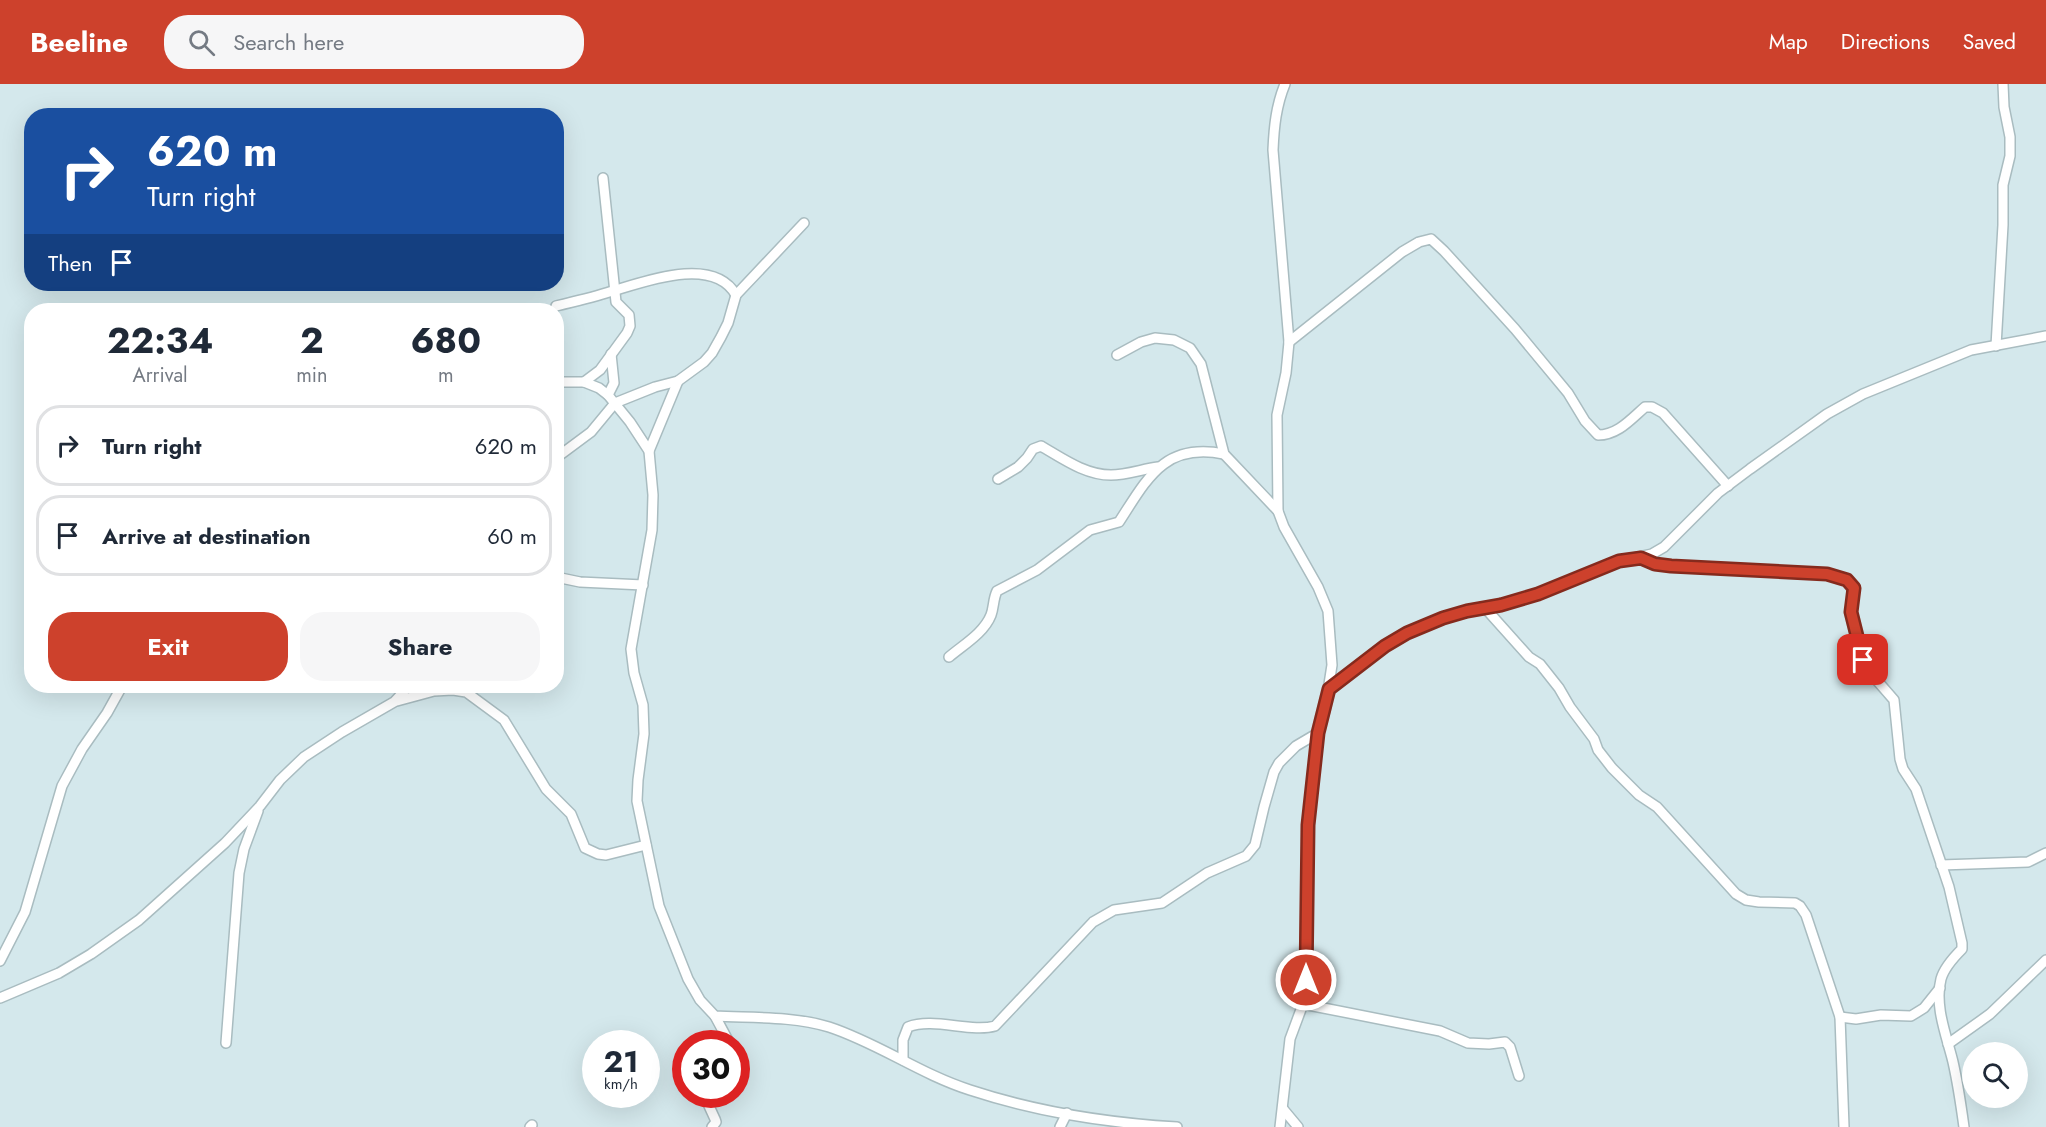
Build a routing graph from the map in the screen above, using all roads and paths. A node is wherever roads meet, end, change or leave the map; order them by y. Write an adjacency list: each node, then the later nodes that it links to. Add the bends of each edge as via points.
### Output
1 (1285, 84): 9 (street, via 1278,100 1273,150)
2 (2003, 84): 10 (street, via 2010,156 2003,185)
3 (603, 178): 5 (street)
4 (804, 223): 6 (street)
5 (616, 290): 6 (street, via 659,278 703,274 721,279); 7 (street); 11 (street, via 616,302 629,315 630,326)
6 (736, 295): 13 (street, via 728,323 712,353)
7 (564, 304)
8 (2046, 336): 10 (street)
9 (1289, 342): 23 (street, via 1402,252 1431,239 1515,329 1598,435 1618,431 1645,407 1652,407 1663,413); 24 (street, via 1277,415)
10 (1996, 346): 23 (street, via 1971,350 1863,394 1802,431)
11 (611, 354): 15 (street, via 600,370); 16 (street, via 614,383)
12 (1118, 355): 20 (street, via 1155,338 1174,340 1190,348 1201,364)
13 (678, 381): 17 (street); 18 (street)
14 (564, 382): 15 (street)
15 (584, 382): 16 (street)
16 (608, 395): 17 (street)
17 (615, 403): 18 (street); 19 (street, via 591,432)
18 (649, 451): 27 (street, via 652,530)
19 (564, 452)
20 (1224, 454): 21 (street, via 1184,454); 24 (street)
21 (1158, 467): 22 (street, via 1101,474 1067,462 1041,446); 29 (street, via 1119,522 1090,530 1037,570 997,591 987,624)
22 (998, 479)
23 (1728, 486): 25 (street, via 1664,547)
24 (1278, 511): 30 (street, via 1328,611 1332,665)
25 (1641, 558): 28 (street, via 1619,561 1538,594); 40 (street, via 1671,566 1827,574 1847,580 1854,588 1851,612 1863,660 1894,700 1903,770 1916,789)
26 (564, 579): 27 (street)
27 (643, 585): 38 (street, via 632,649 643,705 637,801)
28 (1486, 609): 30 (street, via 1443,618 1407,633); 47 (street, via 1565,695 1612,768 1657,807 1736,894 1746,900 1800,906 1812,928)
29 (949, 657)
30 (1329, 689): 36 (street)
31 (118, 693): 42 (street, via 62,786 25,912)
32 (402, 693): 35 (street)
33 (427, 693): 35 (street)
34 (467, 693): 38 (street, via 504,720 546,789 571,814 585,848 606,855)
35 (394, 702): 37 (street, via 304,757)
36 (1318, 733): 45 (street, via 1308,825); 51 (street, via 1296,746 1279,763 1255,845 1246,855 1198,878 1162,903 1114,910 1093,922 995,1026 908,1027)
37 (260, 806): 44 (street, via 139,920 59,973); 49 (street, via 239,873)
38 (646, 845): 46 (street, via 659,906 688,979)
39 (2046, 853): 40 (street, via 2028,862)
40 (1941, 865): 43 (street, via 1962,949 1945,970)
41 (2046, 960): 50 (street, via 1990,1014)
42 (0, 962)
43 (1940, 988): 47 (street, via 1924,1008 1911,1016); 50 (street)
44 (0, 998)
45 (1304, 1004): 52 (street, via 1440,1031 1468,1043 1505,1042); 54 (street, via 1290,1039)
46 (715, 1016): 48 (street); 51 (street, via 828,1027)
47 (1840, 1017): 61 (street)
48 (722, 1030)
49 (226, 1043)
50 (1948, 1044): 62 (street)
51 (903, 1060): 55 (street, via 971,1090)
52 (1519, 1076)
53 (710, 1108): 56 (street, via 715,1119)
54 (1283, 1109): 59 (street); 60 (street)
55 (1067, 1113): 57 (street); 58 (street, via 1115,1123)
56 (712, 1127)
57 (1060, 1127)
58 (1177, 1127)
59 (1280, 1127)
60 (1298, 1127)
61 (1844, 1127)
62 (1964, 1127)

